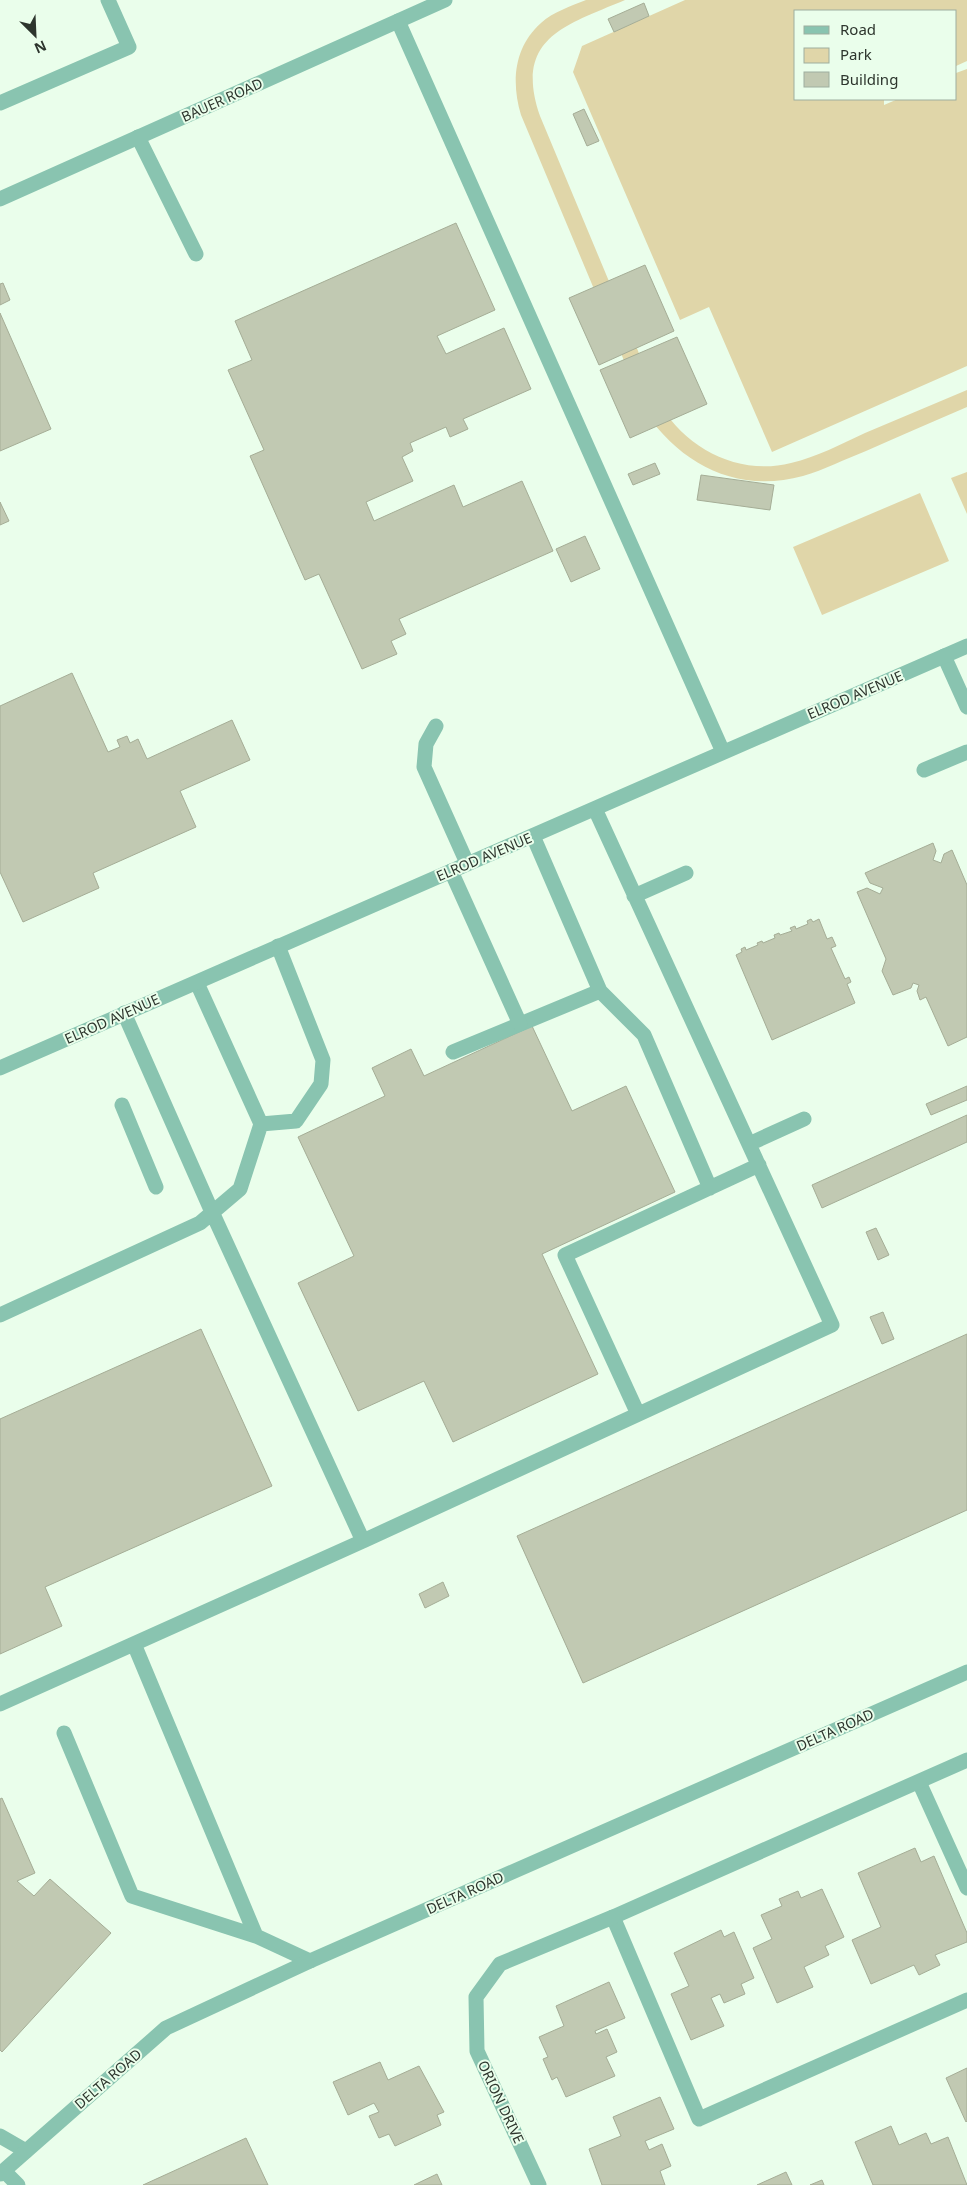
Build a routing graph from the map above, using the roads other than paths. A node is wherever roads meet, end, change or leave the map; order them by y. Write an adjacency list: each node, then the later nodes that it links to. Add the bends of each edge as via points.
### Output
1 (108, 0): 4 (street, via 129,47)
2 (445, 0): 3 (street, BAUER ROAD)
3 (398, 21): 5 (street, BAUER ROAD); 12 (street)
4 (0, 103)
5 (138, 137): 6 (street, BAUER ROAD); 7 (street)
6 (0, 199)
7 (196, 254)
8 (967, 646): 9 (street, ELROD AVENUE)
9 (944, 656): 10 (street); 12 (street, ELROD AVENUE)
10 (967, 707)
11 (436, 726): 17 (street, via 426,744 424,767)
12 (723, 752): 15 (street, ELROD AVENUE)
13 (967, 752): 14 (street)
14 (924, 770)
15 (595, 810): 16 (street, ELROD AVENUE); 20 (street)
16 (533, 836): 17 (street, ELROD AVENUE); 23 (street)
17 (467, 863): 18 (street, ELROD AVENUE)
18 (451, 870): 21 (street, ELROD AVENUE); 25 (street)
19 (686, 873): 20 (street)
20 (634, 896): 31 (street)
21 (278, 946): 22 (street, ELROD AVENUE); 30 (street, via 324,1060 321,1084 296,1122)
22 (197, 982): 24 (street, ELROD AVENUE); 30 (street)
23 (600, 991): 25 (street); 34 (street, via 644,1035)
24 (124, 1013): 27 (street, ELROD AVENUE); 35 (street)
25 (520, 1024): 26 (street)
26 (453, 1052)
27 (0, 1068)
28 (122, 1104): 33 (street)
29 (804, 1119): 31 (street)
30 (261, 1124): 35 (street, via 240,1190)
31 (749, 1144): 32 (street)
32 (759, 1165): 34 (street); 37 (street, via 832,1325)
33 (156, 1187)
34 (710, 1188): 37 (street, via 565,1254)
35 (212, 1212): 36 (street, via 200,1223); 38 (street)
36 (0, 1315)
37 (638, 1414): 38 (street)
38 (363, 1541): 39 (street)
39 (134, 1644): 41 (street); 47 (street)
40 (967, 1672): 48 (street, DELTA ROAD)
41 (0, 1704)
42 (64, 1733): 47 (street, via 132,1896)
43 (967, 1760): 44 (street)
44 (919, 1782): 45 (street); 46 (street)
45 (967, 1888)
46 (614, 1917): 49 (street, via 699,2119); 54 (street, ORION DRIVE, via 500,1964 476,1997 477,2051)
47 (256, 1936): 48 (street)
48 (310, 1960): 51 (street, DELTA ROAD, via 166,2028)
49 (967, 2000)
50 (0, 2136): 51 (street)
51 (26, 2151): 52 (street, DELTA ROAD)
52 (2, 2173): 53 (street)
53 (18, 2185)
54 (539, 2185)

